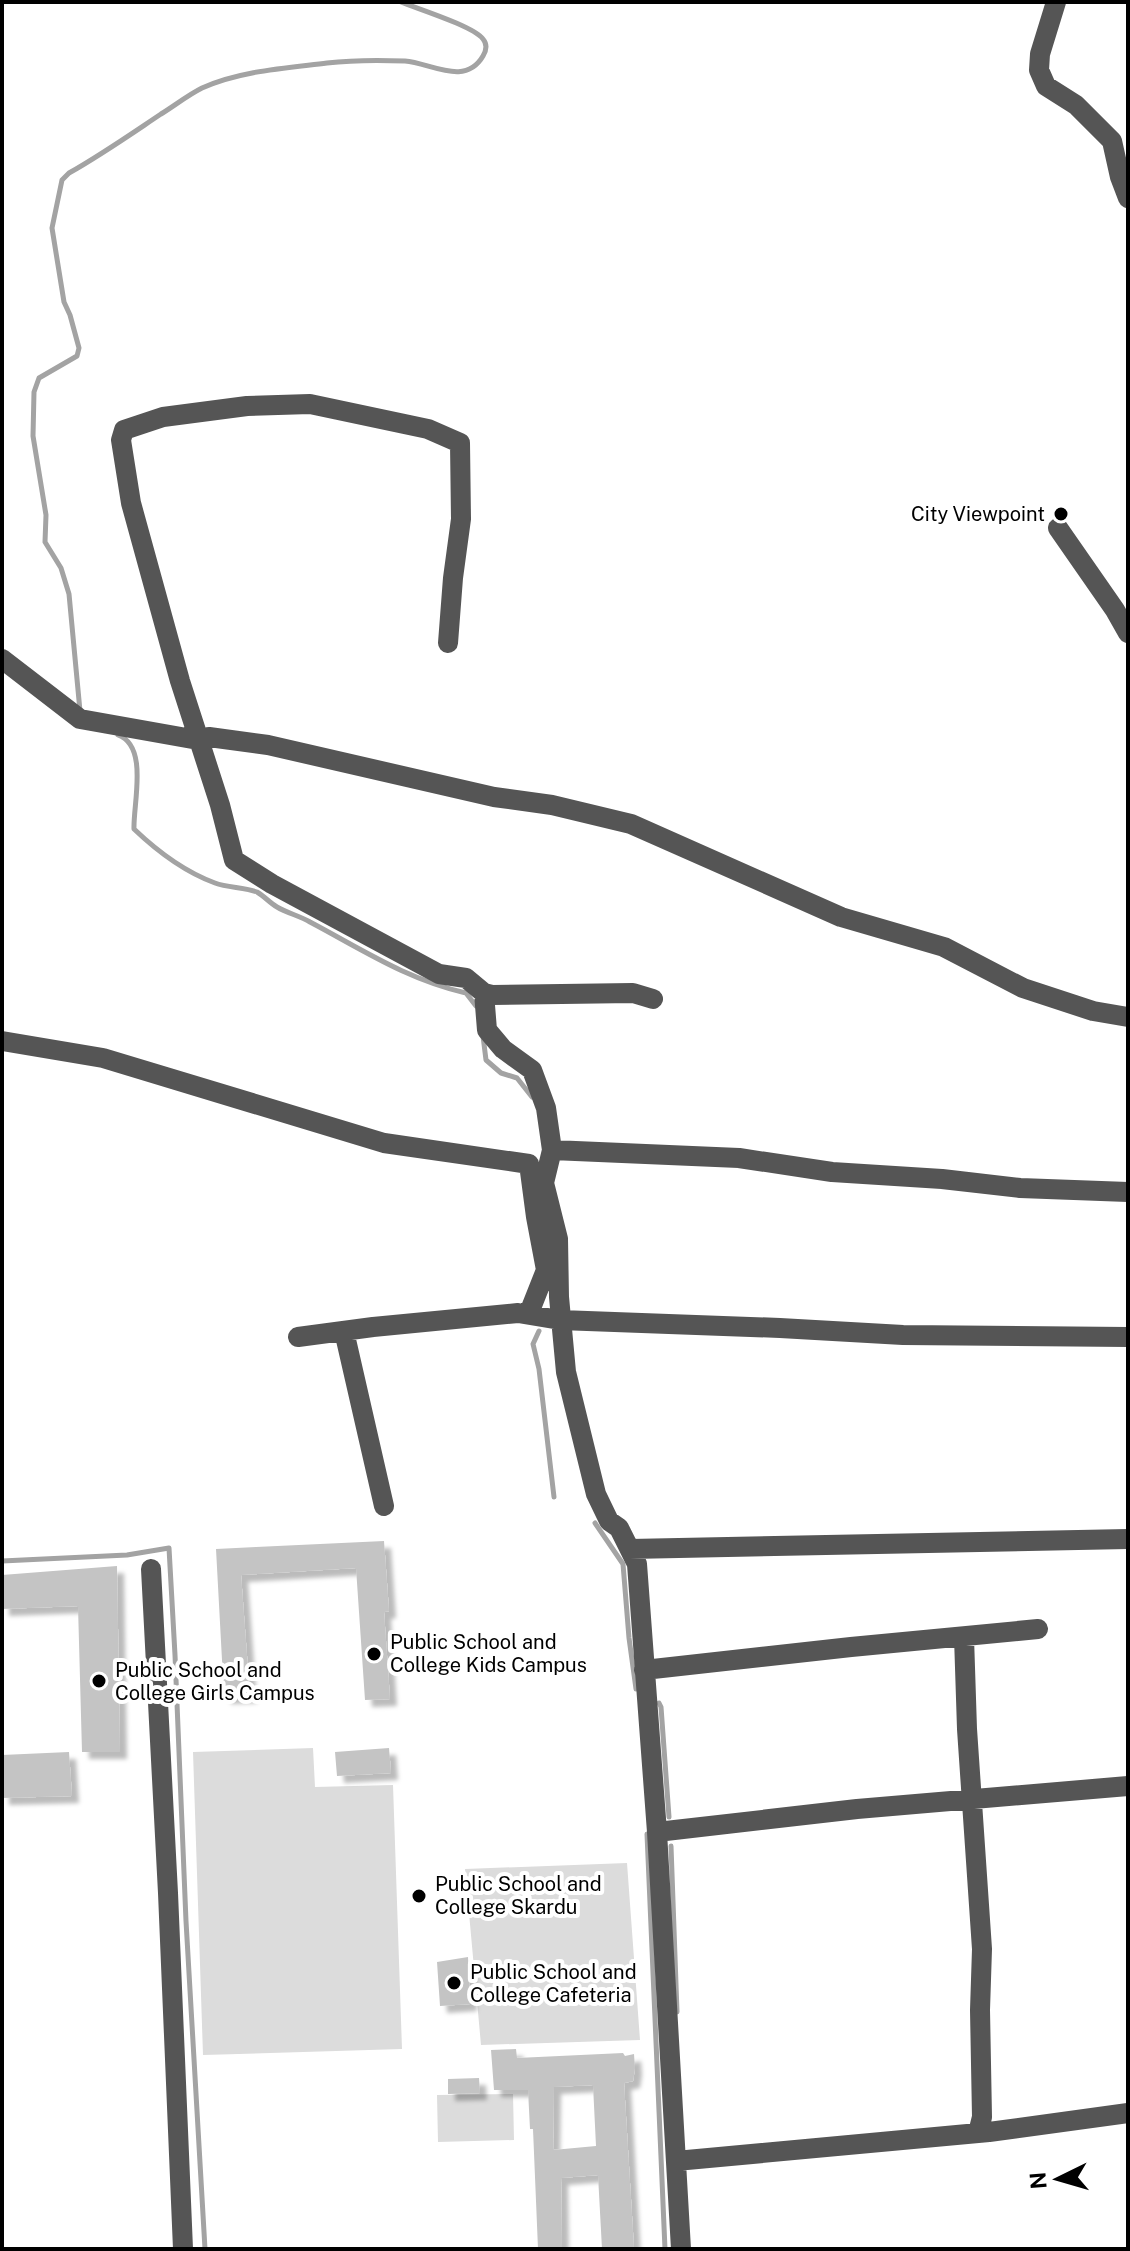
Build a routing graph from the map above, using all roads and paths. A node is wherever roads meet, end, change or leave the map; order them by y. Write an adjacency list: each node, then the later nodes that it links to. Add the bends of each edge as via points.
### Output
1 (1056, 2): 2 (street, via 1039,70 1046,86 1076,105 1112,141)
2 (1128, 198)
3 (1058, 528): 4 (street)
4 (1128, 633)
5 (448, 643): 7 (street, via 461,519 460,443 428,429 310,404 163,417 124,430 131,503)
6 (2, 659): 7 (street, via 80,719)
7 (198, 740): 8 (street, via 234,860 439,974 466,978); 10 (street, via 268,745 631,824 841,917 944,947 1023,988)
8 (484, 993): 9 (street, via 633,993); 12 (street, via 487,1030 532,1070 546,1108)
9 (653, 999)
10 (1128, 1017)
11 (2, 1041): 14 (street, via 103,1058 384,1143 529,1164 546,1270)
12 (552, 1150): 13 (street, via 739,1158 832,1172); 15 (street, via 544,1183 558,1239)
13 (1128, 1192)
14 (525, 1314): 15 (street); 16 (street)
15 (560, 1320): 18 (street, via 903,1335); 21 (street, via 566,1372 596,1494)
16 (344, 1331): 17 (street); 19 (street)
17 (298, 1337)
18 (1128, 1337)
19 (384, 1506)
20 (1128, 1539): 21 (street)
21 (630, 1549): 25 (street, via 639,1577)
22 (151, 1569): 32 (street)
23 (1038, 1629): 24 (street)
24 (964, 1637): 25 (street); 27 (street)
25 (644, 1670): 28 (street)
26 (1128, 1786): 27 (street)
27 (973, 1799): 28 (street); 30 (street, via 982,1949)
28 (657, 1832): 31 (street)
29 (1128, 2113): 30 (street)
30 (978, 2133): 31 (street)
31 (676, 2161): 33 (street)
32 (183, 2249)
33 (681, 2249)

